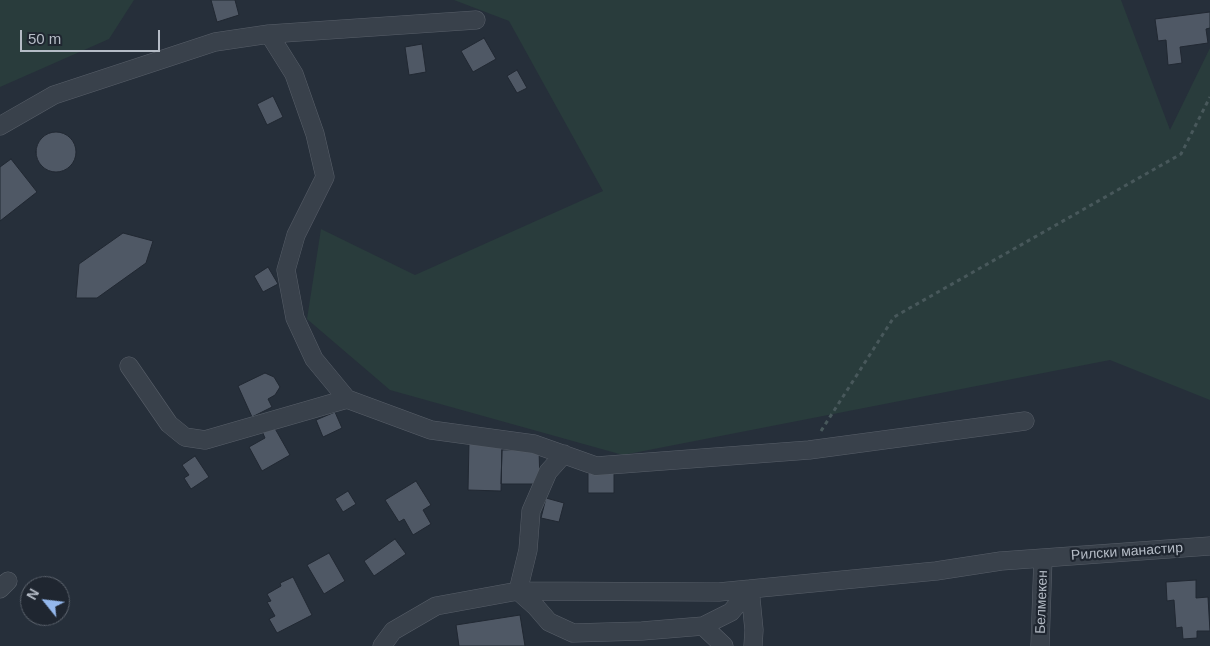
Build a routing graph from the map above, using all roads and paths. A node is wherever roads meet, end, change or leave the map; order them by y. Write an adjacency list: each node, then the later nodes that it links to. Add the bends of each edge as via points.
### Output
1 (476, 20): 2 (street)
2 (269, 34): 4 (street, via 215,42 54,95); 6 (street, via 294,74 325,177 296,235 286,270 294,318 314,358)
3 (1210, 97): 8 (path, via 1181,154 894,317)
4 (0, 126)
5 (129, 366): 6 (street, via 169,424 185,437 205,440)
6 (347, 399): 9 (street, via 431,430 534,444)
7 (1025, 421): 8 (street)
8 (808, 450): 9 (street, via 596,466)
9 (564, 454): 13 (street, via 548,472 531,511 528,550)
10 (1210, 546): 11 (street, Рилски манастир)
11 (1043, 558): 12 (street, Рилски манастир); 18 (street, Белмекен)
12 (750, 589): 13 (street, Рилски манастир, via 719,592); 14 (street, via 731,612); 17 (street)
13 (518, 591): 14 (street, via 549,622 573,633); 15 (street, Рилски манастир, via 436,606 394,631)
14 (703, 626): 16 (street)
15 (382, 646)
16 (724, 646)
17 (753, 646)
18 (1040, 646)

